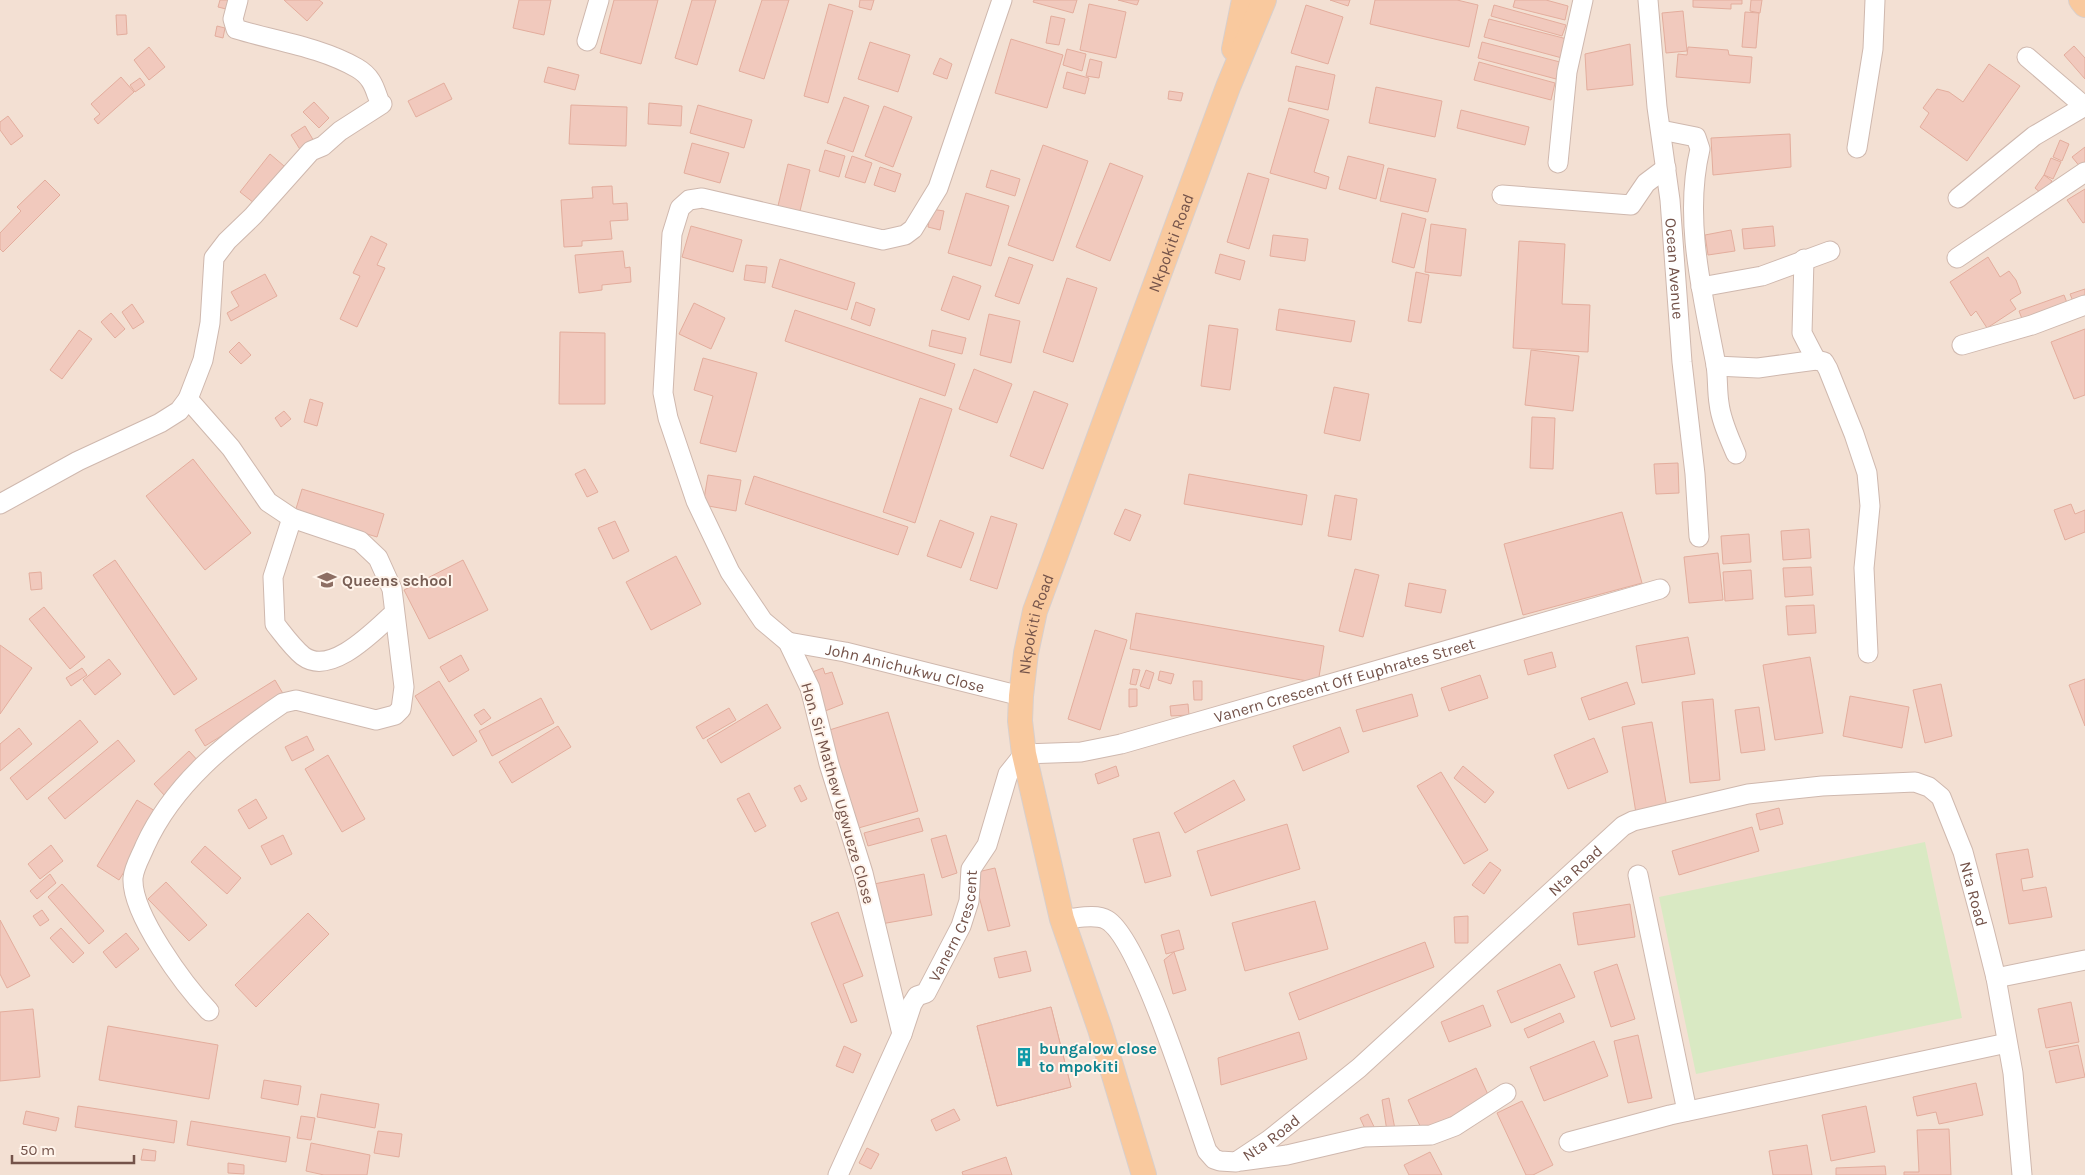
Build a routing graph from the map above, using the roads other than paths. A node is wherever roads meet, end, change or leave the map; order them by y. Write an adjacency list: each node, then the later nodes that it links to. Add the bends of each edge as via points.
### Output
1 (238, 0): 32 (street, via 233,19 236,30 305,48 357,68 371,78 378,101 382,104 311,151 214,258 204,360)
2 (599, 0): 13 (street)
3 (1002, 0): 39 (street, Hon. Sir Mathew Ugwueze Close, via 938,188 918,224 905,235 883,240 702,198 689,200 680,208 672,234 663,392 668,418 696,501 730,572 763,621)
4 (1236, 0): 12 (main road)
5 (1244, 0): 12 (main road)
6 (1264, 0): 15 (main road)
7 (1583, 0): 19 (street, via 1567,72)
8 (1648, 0): 17 (street, Ocean Avenue)
9 (1875, 0): 18 (street, via 1874,49)
10 (2081, 0): 11 (main road)
11 (2085, 5)
12 (1237, 29): 15 (main road)
13 (587, 41)
14 (2027, 57): 16 (street)
15 (1228, 87): 41 (main road, Nkpokiti Road, via 1035,611)
16 (2085, 106): 23 (street, via 2034,136)
17 (1661, 130): 20 (street, Ocean Avenue); 27 (street, via 1696,137 1699,144 1693,183)
18 (1857, 148)
19 (1558, 163)
20 (1666, 168): 22 (street, via 1646,183 1631,205); 36 (street, Ocean Avenue)
21 (2085, 172): 25 (street)
22 (1502, 195)
23 (1958, 198)
24 (1830, 251): 26 (street)
25 (1957, 258)
26 (1804, 259): 27 (street, via 1753,278); 30 (street, via 1802,333)
27 (1700, 287): 31 (street)
28 (2085, 305): 29 (street, via 2032,325)
29 (1962, 345)
30 (1816, 360): 31 (street, via 1758,368); 40 (street, via 1824,362 1828,369 1866,473 1870,506 1864,568)
31 (1716, 366): 33 (street, via 1721,417)
32 (188, 399): 34 (street, via 179,412 160,423 78,461); 35 (street, via 230,448 268,502)
33 (1736, 454)
34 (0, 504)
35 (292, 518): 38 (street, via 360,541 378,558 392,589); 38 (street, via 273,576 274,624 304,657 321,662 358,646)
36 (1699, 538)
37 (1660, 589): 42 (street, Vanern Crescent Off Euphrates Street, via 1121,744 1081,752)
38 (394, 613): 47 (street, via 404,687 401,709 395,715 376,720 296,700 283,703 220,748 195,774 162,816 135,868 133,879 137,899 150,929 187,988)
39 (788, 642): 41 (street, John Anichukwu Close, via 846,652); 48 (street, Hon. Sir Mathew Ugwueze Close, via 810,688 829,764 863,873)
40 (1868, 653)
41 (1021, 696): 42 (main road, Nkpokiti Road)
42 (1024, 754): 44 (main road, Nkpokiti Road); 48 (street, Vanern Crescent, via 1008,774 987,844 971,869 968,901 961,926 926,993 918,996 912,1004)
43 (1638, 875): 51 (street)
44 (1062, 920): 53 (street, Nta Road, via 1095,917 1113,924 1154,1000 1206,1151 1214,1159); 55 (main road, Nkpokiti Road, via 1100,1029)
45 (2085, 960): 46 (street)
46 (1996, 978): 49 (street, Nta Road); 53 (street, Nta Road, via 1963,852 1941,797 1929,787 1915,782 1859,784 1748,794 1633,821 1615,833 1359,1068 1269,1140)
47 (209, 1012)
48 (902, 1034): 54 (street, Vanern Crescent)
49 (2007, 1043): 51 (street); 56 (street, Nta Road)
50 (1506, 1093): 53 (street, via 1455,1126 1431,1135 1364,1137 1287,1155)
51 (1687, 1111): 52 (street)
52 (1569, 1142)
53 (1236, 1162)
54 (838, 1175)
55 (1144, 1175)
56 (2022, 1175)

